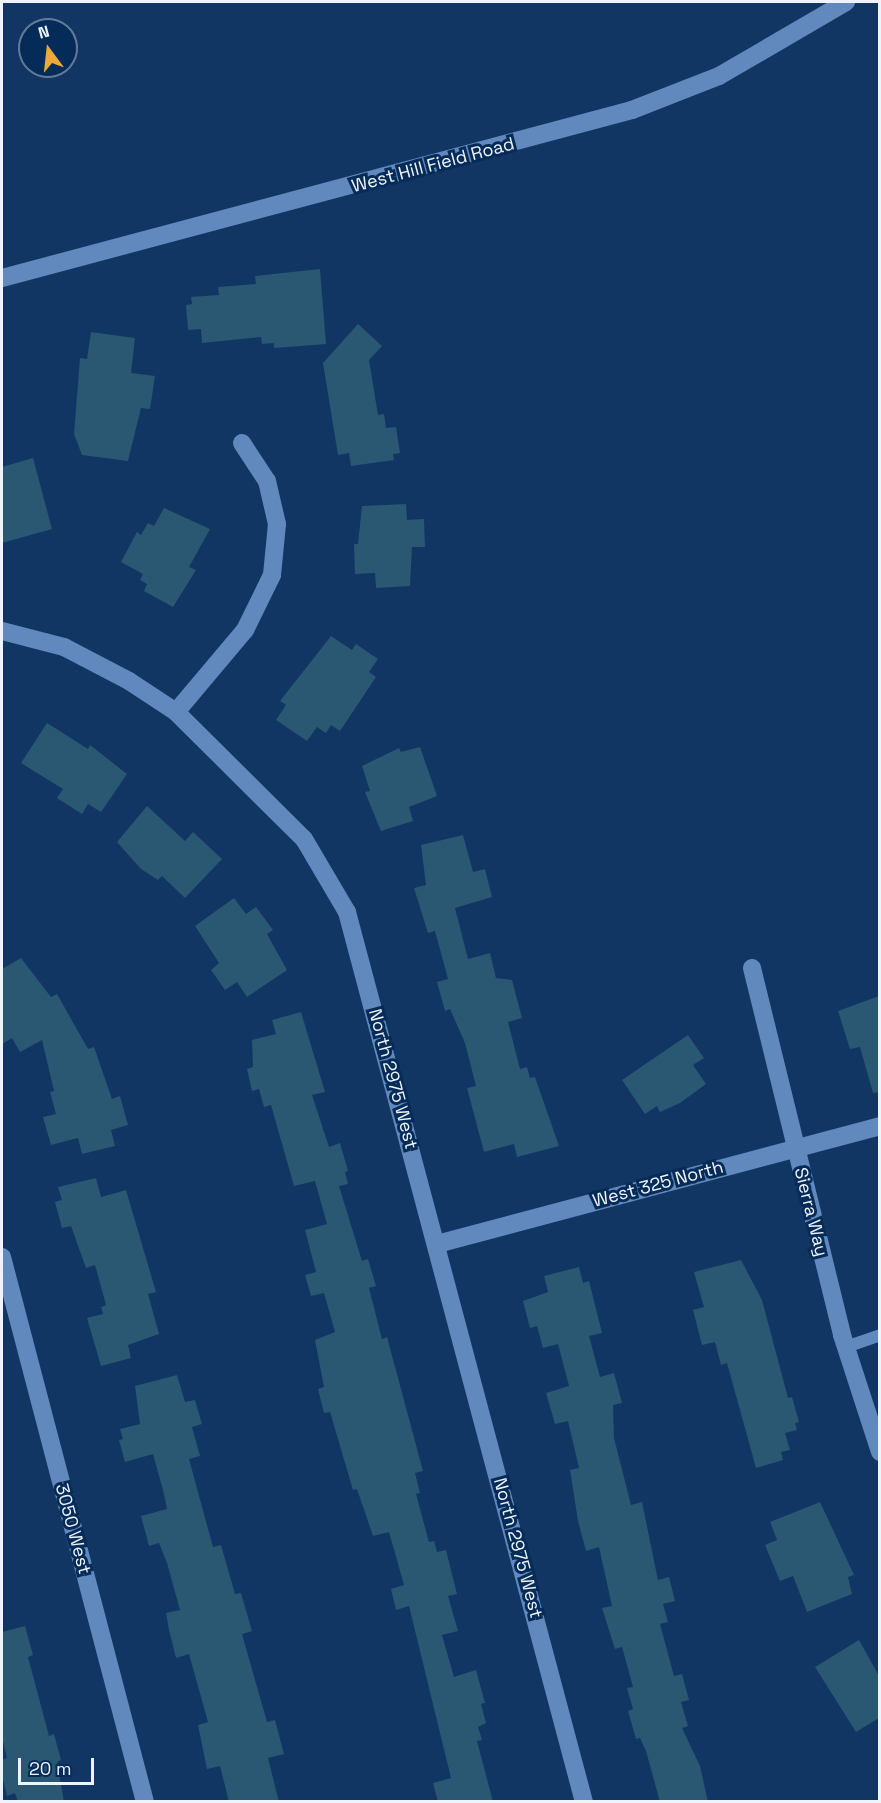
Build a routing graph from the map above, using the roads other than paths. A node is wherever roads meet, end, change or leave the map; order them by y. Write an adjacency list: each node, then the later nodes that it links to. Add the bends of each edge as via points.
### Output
1 (846, 2): 2 (street, West Hill Field Road, via 719,76 632,110)
2 (2, 278)
3 (242, 443): 5 (street, via 270,491 277,524 272,575 245,630)
4 (2, 631): 5 (street, North 2975 West, via 64,647 129,681)
5 (176, 712): 9 (street, North 2975 West, via 304,839 347,912)
6 (752, 968): 8 (street, Sierra Way)
7 (879, 1126): 8 (street, West 325 North)
8 (795, 1148): 9 (street, West 325 North); 12 (street, Sierra Way)
9 (437, 1244): 15 (street, North 2975 West)
10 (2, 1257): 14 (street, 3050 West)
11 (879, 1335): 12 (lane)
12 (846, 1347): 13 (street, Sierra Way)
13 (879, 1452)
14 (145, 1802)
15 (585, 1802)

